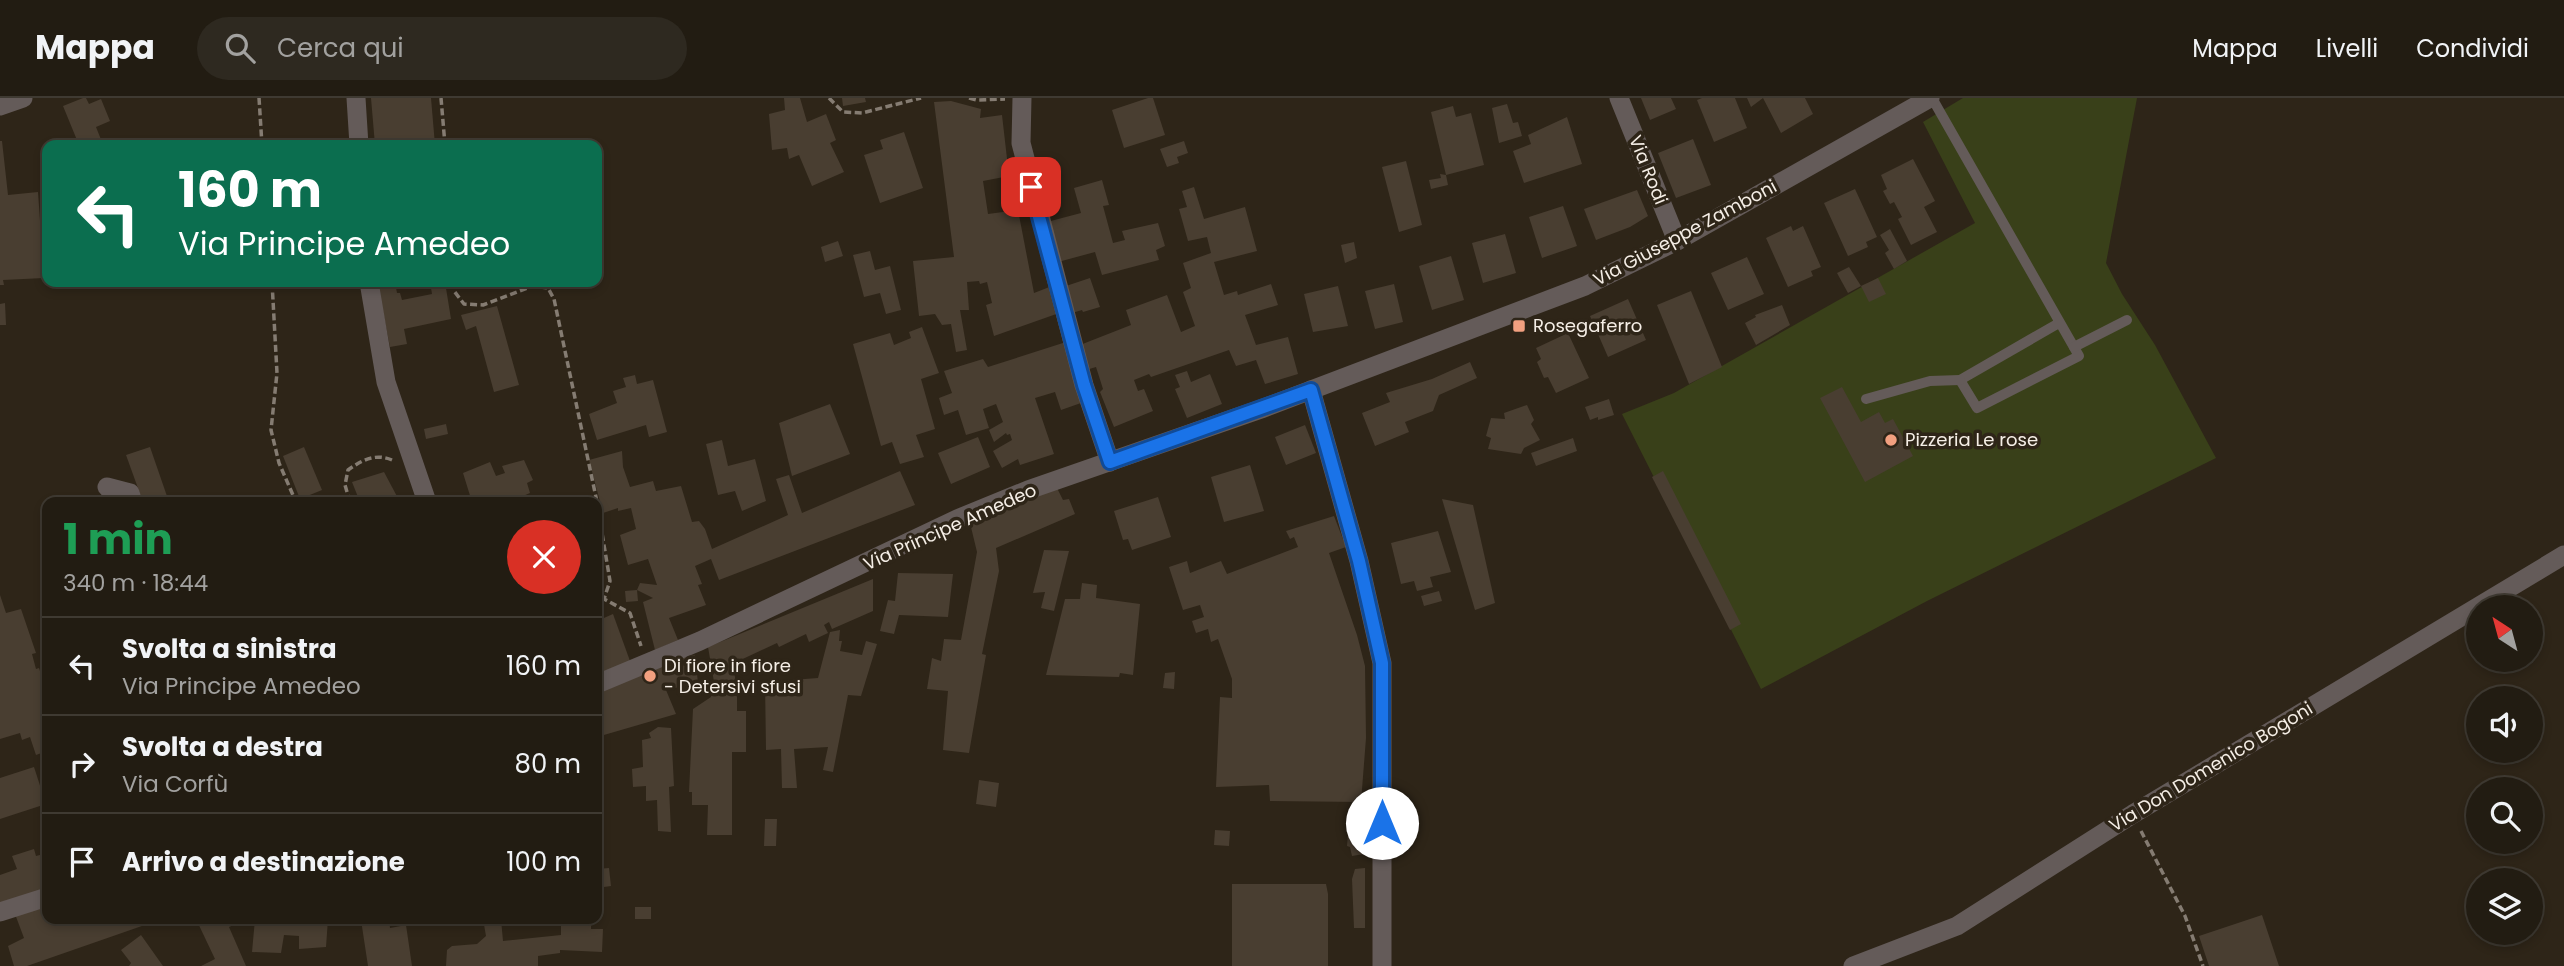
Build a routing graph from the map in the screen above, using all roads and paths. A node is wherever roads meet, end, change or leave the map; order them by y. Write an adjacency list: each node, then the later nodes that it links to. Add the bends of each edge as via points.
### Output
1 (23, 98): 11 (street)
2 (258, 98): 12 (path)
3 (356, 98): 13 (street)
4 (441, 98): 14 (path)
5 (829, 98): 6 (path, via 843,112 862,113)
6 (921, 98)
7 (970, 98): 8 (path)
8 (1021, 98): 28 (street, via 1021,143 1084,385)
9 (1619, 98): 15 (street, Via Rodi)
10 (1921, 100): 15 (street, Via Giuseppe Zamboni); 22 (lane)
11 (0, 106)
12 (262, 140)
13 (359, 140)
14 (445, 140)
15 (1677, 241): 25 (street, Via Giuseppe Zamboni, via 1585,286)
16 (272, 287): 31 (path, via 277,373 271,430)
17 (370, 287): 33 (street, via 386,382)
18 (454, 287): 19 (path, via 464,304 483,305)
19 (530, 287)
20 (540, 287): 34 (path, via 548,288 554,299)
21 (2127, 320): 23 (lane)
22 (2059, 323): 23 (lane); 24 (lane)
23 (2074, 347): 24 (lane, via 2079,356 1977,408)
24 (1960, 380): 26 (lane, via 1930,381)
25 (1311, 390): 28 (street, Via Principe Amedeo); 42 (street, via 1382,663)
26 (1866, 399)
27 (396, 461): 32 (path, via 365,458 348,470)
28 (1110, 462): 37 (street, Via Principe Amedeo, via 957,519)
29 (107, 487): 30 (street)
30 (131, 497)
31 (294, 497)
32 (349, 497)
33 (425, 497)
34 (596, 497)
35 (602, 533): 37 (path, via 610,581 604,600 630,612)
36 (2564, 555): 39 (street, Via Don Domenico Bogoni)
37 (647, 664): 38 (street, Via Principe Amedeo)
38 (602, 682)
39 (2133, 814): 43 (street, Via Don Domenico Bogoni, via 1957,926); 44 (path, via 2185,916)
40 (42, 899): 41 (street)
41 (0, 912)
42 (1382, 966)
43 (1853, 966)
44 (2203, 966)

